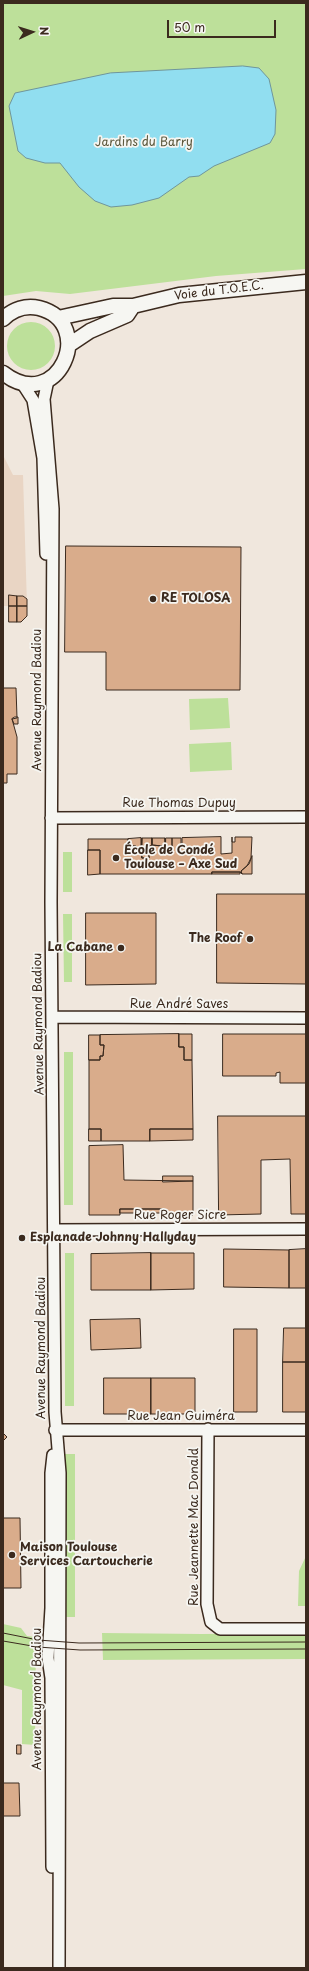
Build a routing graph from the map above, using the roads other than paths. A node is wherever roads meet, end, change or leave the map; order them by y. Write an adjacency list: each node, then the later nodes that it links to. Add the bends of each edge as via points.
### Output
1 (306, 282): 2 (street, Voie du T.O.E.C., via 178,295)
2 (133, 306): 3 (street, Voie du T.O.E.C., via 113,306); 5 (street, Voie du T.O.E.C., via 127,315 90,331)
3 (58, 318): 4 (street, via 47,310 34,307 20,308); 5 (street, via 66,330)
4 (3, 319)
5 (69, 345): 7 (street, via 64,365)
6 (3, 373): 8 (street)
7 (48, 380): 8 (street, via 36,384); 9 (street, Avenue Raymond Badiou, via 44,399 53,509)
8 (22, 384): 9 (street, Avenue Raymond Badiou, via 32,400 43,458 46,589)
9 (51, 618): 11 (street, Avenue Raymond Badiou)
10 (306, 817): 11 (street, Rue Thomas Dupuy)
11 (51, 818): 12 (street, Avenue Raymond Badiou)
12 (52, 1017): 13 (street, Rue André Saves); 15 (street, Avenue Raymond Badiou)
13 (306, 1018)
14 (306, 1229): 15 (street, Rue Roger Sicre)
15 (54, 1230): 17 (street, Avenue Raymond Badiou)
16 (208, 1429): 17 (street, Rue Jean Guiméra); 18 (street, Rue Jean Guiméra); 19 (street, Rue Jeannette Mac Donald, via 207,1604 211,1622 220,1629)
17 (55, 1430): 20 (street, Avenue Raymond Badiou, via 51,1473 51,1608 48,1658 51,1686); 21 (street, Avenue Raymond Badiou, via 60,1473)
18 (306, 1430)
19 (306, 1630)
20 (52, 1968)
21 (59, 1968)

